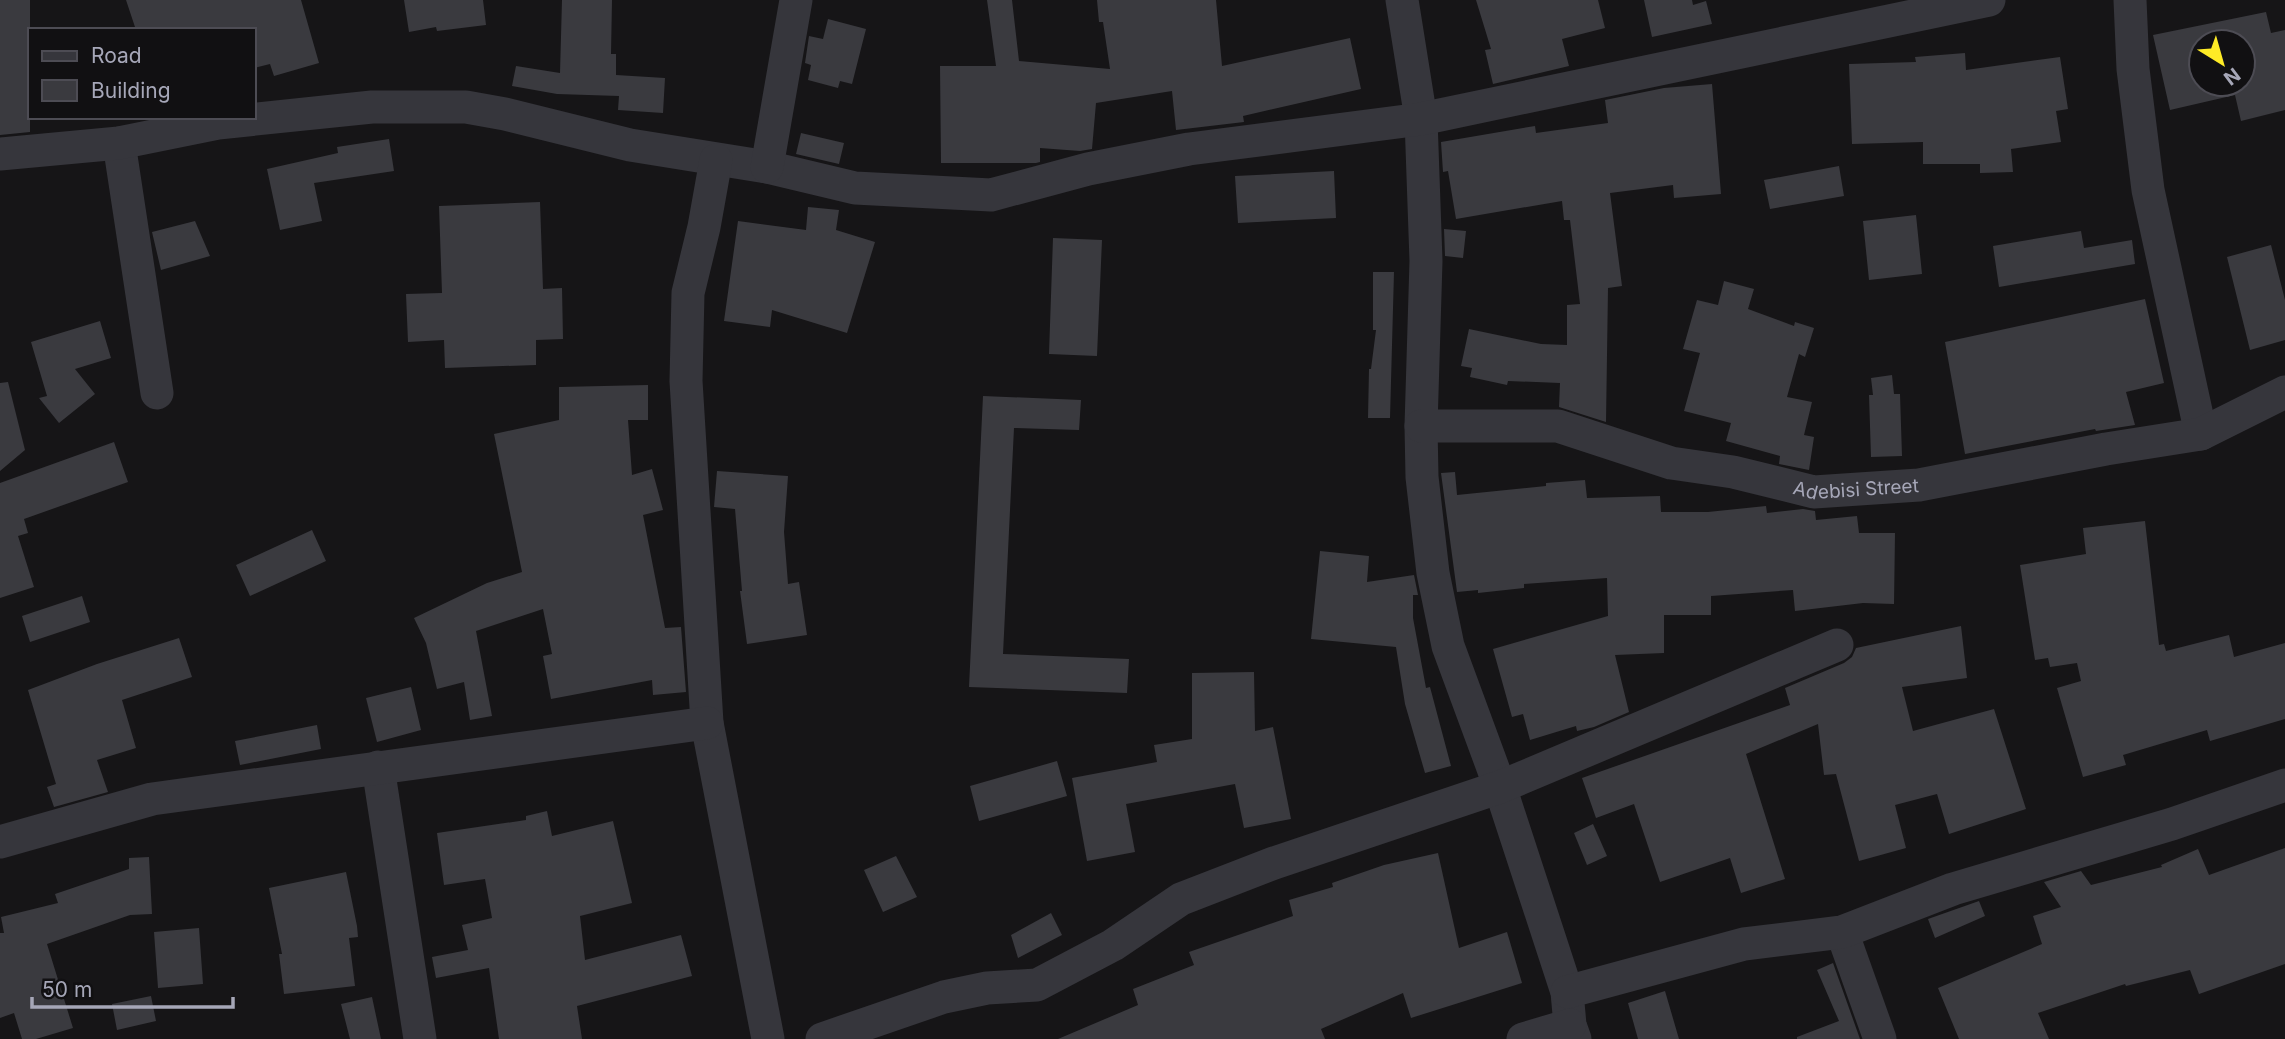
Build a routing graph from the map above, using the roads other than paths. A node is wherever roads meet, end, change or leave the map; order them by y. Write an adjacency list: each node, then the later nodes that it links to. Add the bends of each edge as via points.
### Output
1 (796, 0): 11 (street)
2 (1402, 0): 7 (street)
3 (1989, 0): 7 (street)
4 (2130, 0): 15 (street, via 2133,69 2148,190)
5 (255, 119): 8 (street)
6 (256, 119): 10 (street, via 372,107 466,107)
7 (1421, 119): 11 (street, via 1189,149 991,195 855,188); 14 (street, via 1426,261)
8 (119, 143): 9 (street); 13 (street)
9 (0, 154)
10 (716, 160): 11 (street); 17 (street, via 688,293 686,381)
11 (767, 167)
12 (2285, 392): 15 (street, Adebisi Street)
13 (157, 393)
14 (1421, 426): 15 (street, Adebisi Street, via 1558,426 1671,463 1733,472 1814,492 1919,485); 20 (street, via 1433,573 1448,646)
15 (2201, 434)
16 (1837, 645): 20 (street)
17 (707, 723): 18 (street); 26 (street)
18 (378, 767): 21 (street, via 152,799); 25 (street)
19 (2285, 785): 22 (street, via 2172,824 1953,888)
20 (1500, 788): 23 (street); 27 (street, via 1181,899 1114,945 1037,985 944,997)
21 (0, 842)
22 (1843, 932): 23 (street, via 1744,943); 29 (street)
23 (1567, 992): 24 (street)
24 (1573, 1032): 28 (street)
25 (420, 1039)
26 (768, 1039)
27 (822, 1039)
28 (1523, 1039)
29 (1880, 1039)

